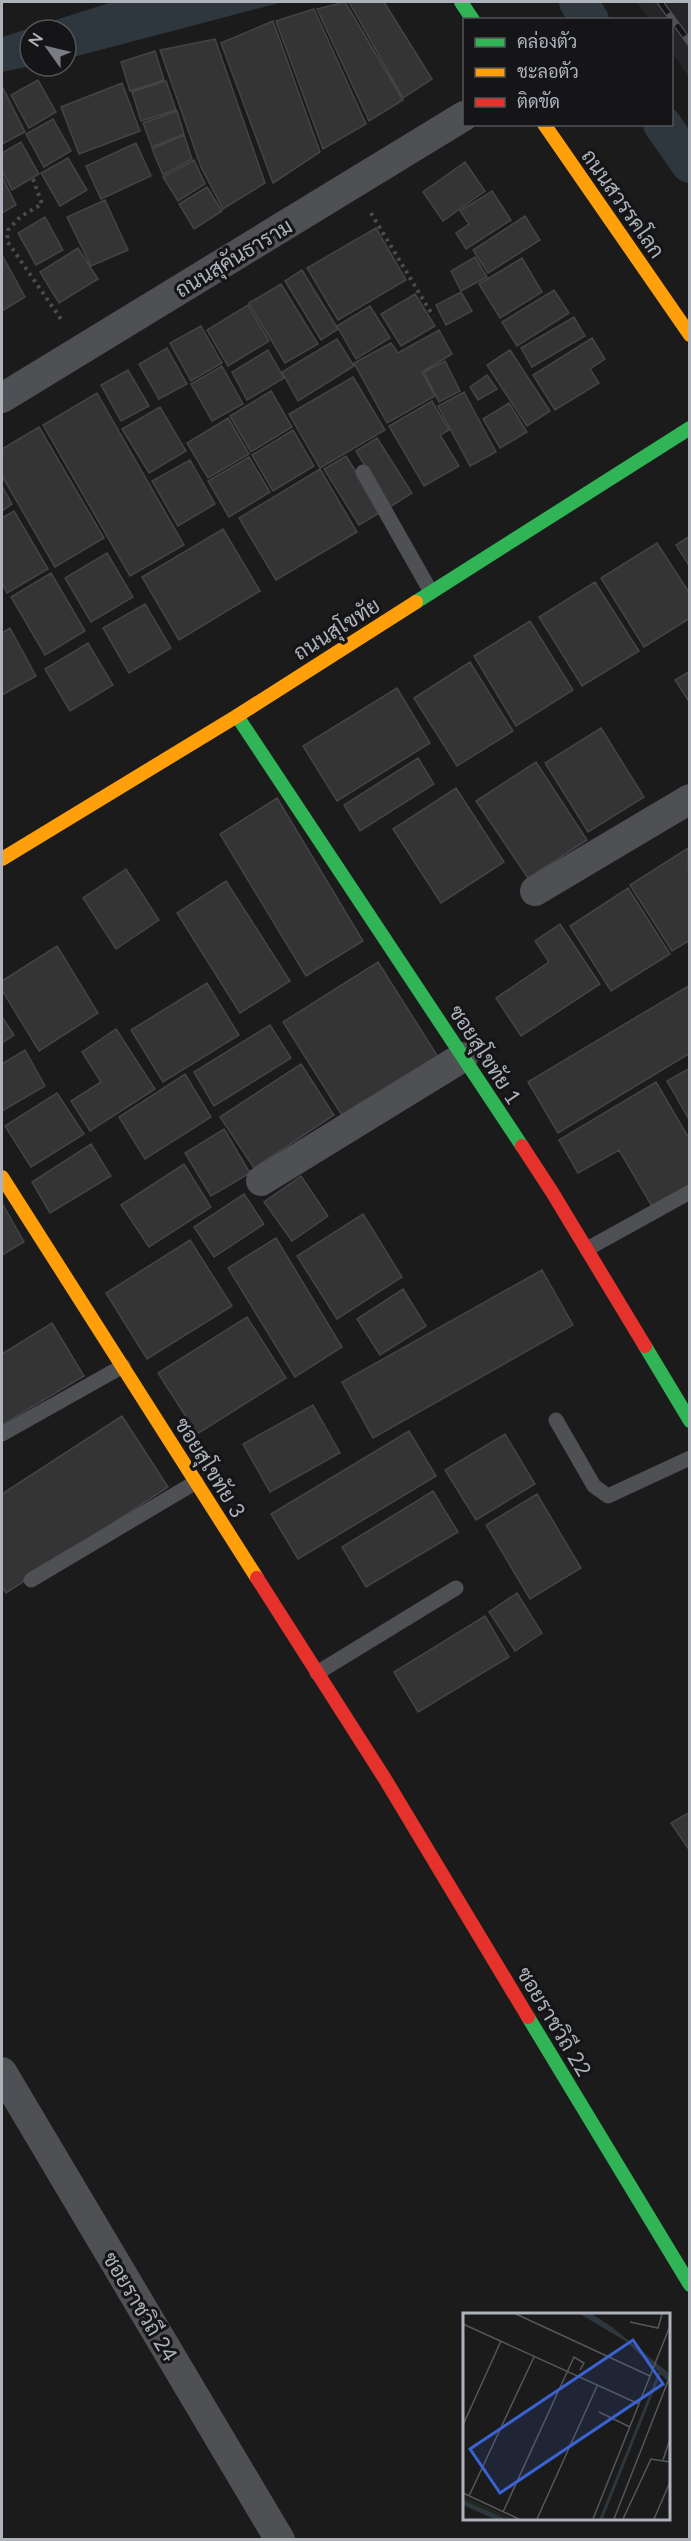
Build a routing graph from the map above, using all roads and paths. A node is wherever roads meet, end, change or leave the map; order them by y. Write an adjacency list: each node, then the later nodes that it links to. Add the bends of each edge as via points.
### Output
1 (461, 2): 2 (street)
2 (472, 18)
3 (463, 117): 6 (street, ถนนสุคันธาราม)
4 (545, 126): 8 (street, ถนนสวรรคโลก)
5 (33, 179): 9 (path, via 42,204 20,217 8,230 7,241)
6 (353, 184): 7 (path); 9 (street, ถนนสุคันธาราม)
7 (433, 316)
8 (690, 335)
9 (82, 350): 10 (street, ถนนสุคันธาราม)
10 (2, 398)
11 (690, 429): 13 (street, ถนนสุโขทัย)
12 (363, 472): 13 (lane)
13 (431, 592): 14 (street, ถนนสุโขทัย)
14 (237, 716): 16 (street, ถนนสุโขทัย); 18 (street, ซอยสุโขทัย 1)
15 (690, 799): 17 (street)
16 (2, 859)
17 (535, 891)
18 (464, 1058): 20 (street); 22 (street, ซอยสุโขทัย 1)
19 (2, 1177): 23 (street, ซอยสุโขทัย 3)
20 (261, 1182)
21 (690, 1192): 22 (lane)
22 (587, 1249): 25 (street, ซอยสุโขทัย 1)
23 (123, 1366): 26 (lane); 28 (street, ซอยสุโขทัย 3)
24 (556, 1420): 27 (lane, via 594,1486 608,1496)
25 (690, 1421)
26 (2, 1434)
27 (690, 1458)
28 (196, 1482): 29 (lane); 31 (street, ซอยสุโขทัย 3)
29 (31, 1580)
30 (456, 1588): 31 (lane)
31 (318, 1673): 32 (street, ซอยสุโขทัย 3)
32 (385, 1779): 34 (street, ซอยราชวิถี 22)
33 (2, 2072): 35 (street, ซอยราชวิถี 24)
34 (690, 2285)
35 (280, 2540)

